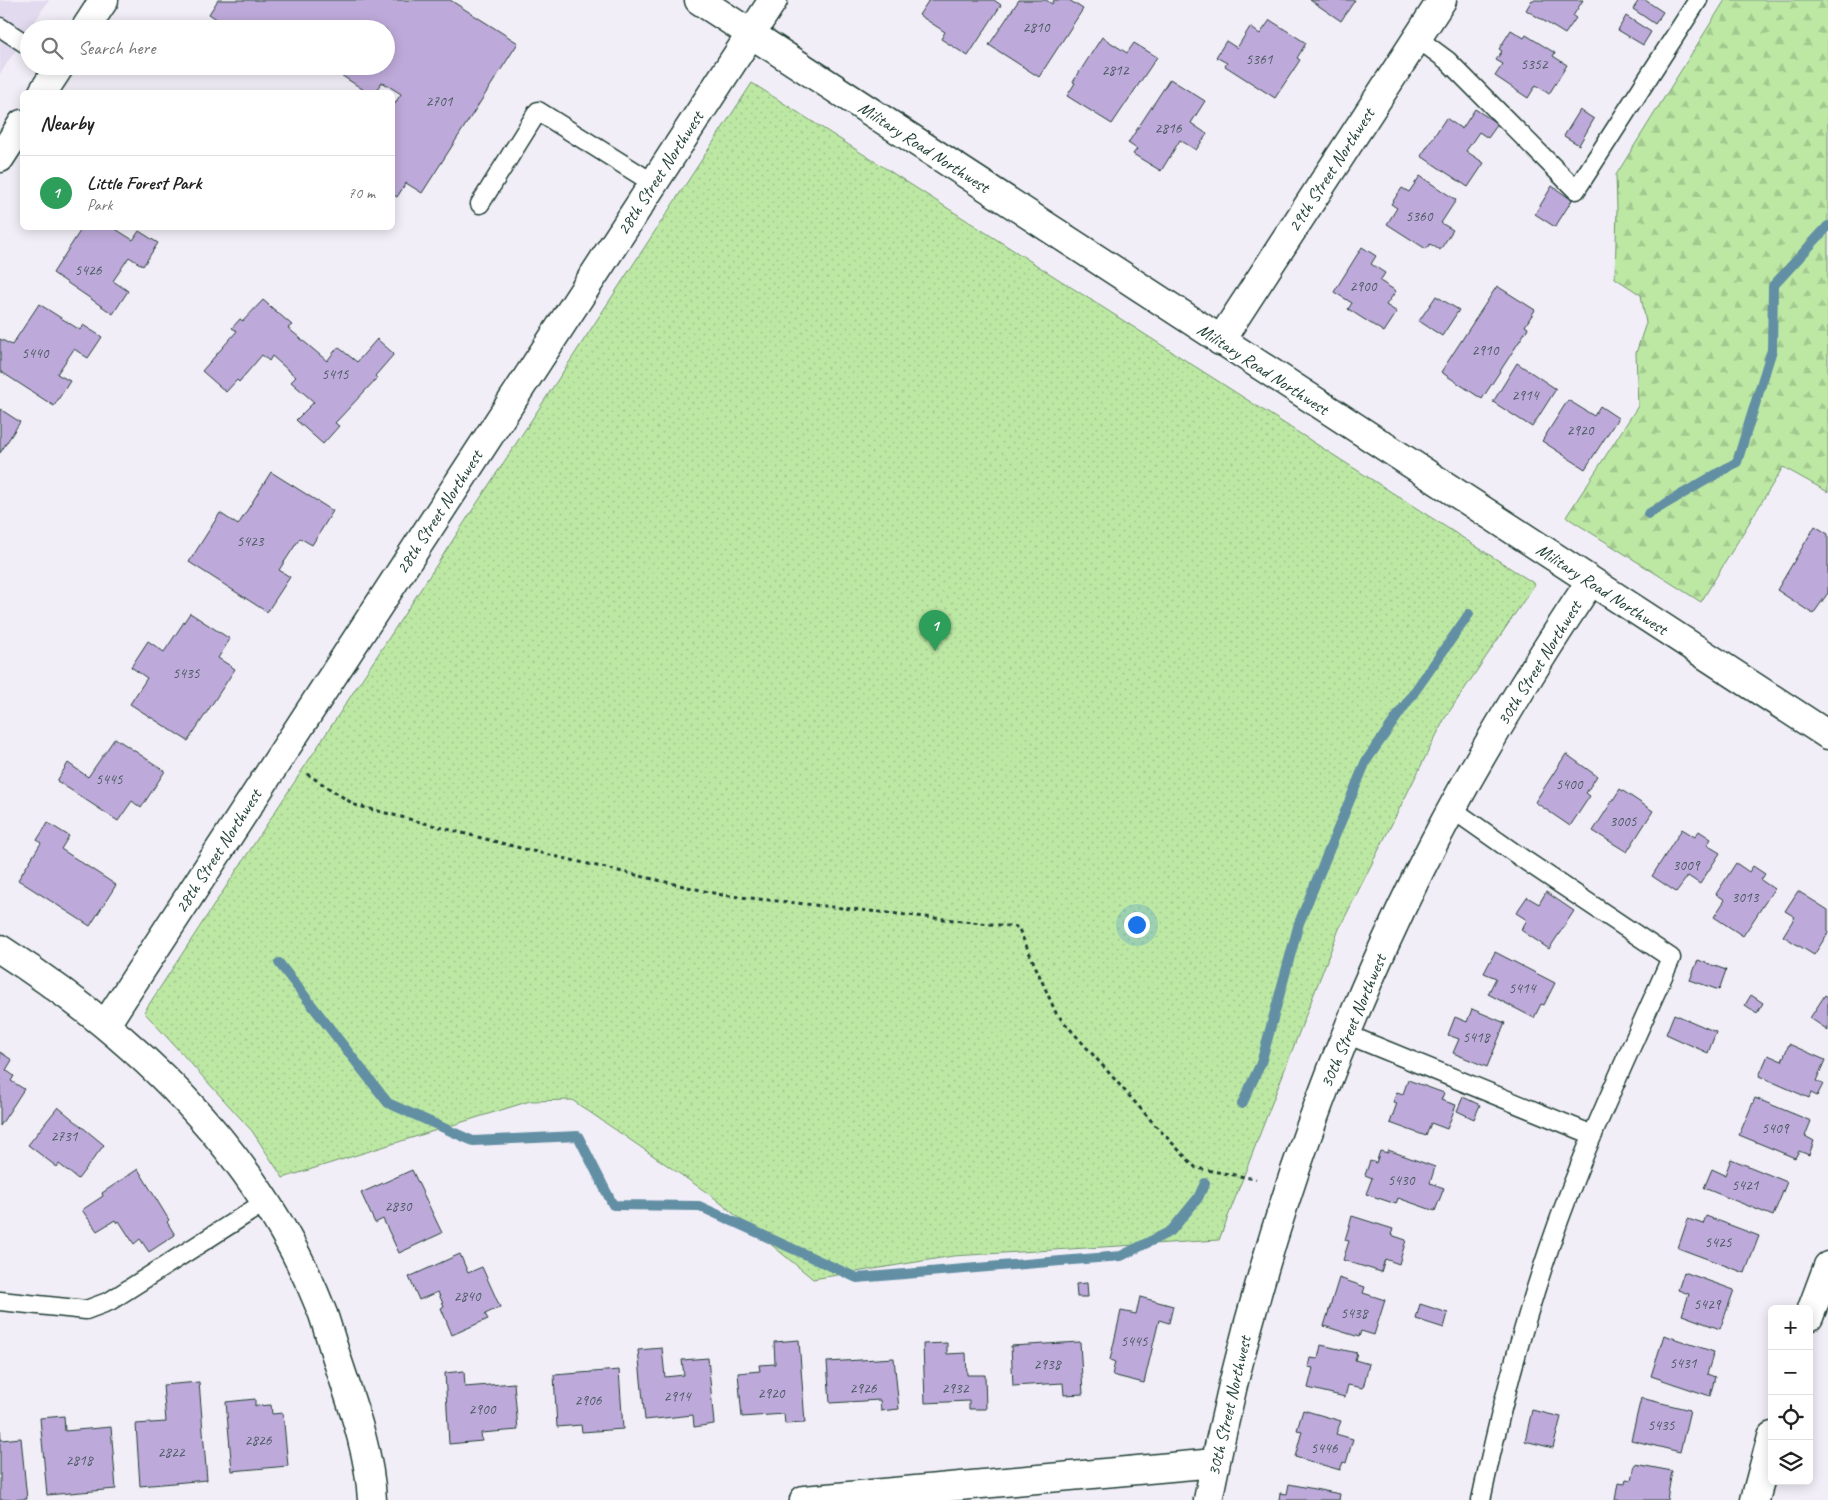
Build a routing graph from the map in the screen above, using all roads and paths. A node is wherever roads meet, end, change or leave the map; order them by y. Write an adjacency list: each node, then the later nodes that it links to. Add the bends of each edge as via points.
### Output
1 (104, 0): 6 (street)
2 (699, 0): 8 (street, Military Road Northwest)
3 (772, 0): 8 (street, 28th Street Northwest)
4 (1442, 0): 9 (street, 29th Street Northwest)
5 (1698, 0): 9 (lane, via 1576,190 1448,61)
6 (91, 20)
7 (0, 28): 10 (lane)
8 (750, 34): 15 (street, 28th Street Northwest); 17 (street, Military Road Northwest)
9 (1417, 38): 17 (street, 29th Street Northwest)
10 (20, 40)
11 (54, 75): 12 (street)
12 (44, 90)
13 (20, 127): 14 (street)
14 (0, 158)
15 (653, 183): 16 (lane, via 538,111); 20 (street, 28th Street Northwest)
16 (480, 204)
17 (1220, 341): 18 (street, Military Road Northwest)
18 (1590, 582): 19 (street, Military Road Northwest); 21 (street, 30th Street Northwest, via 1518,694)
19 (1828, 735)
20 (280, 756): 23 (street, 28th Street Northwest); 26 (path, via 356,805 524,850 722,895 1018,927 1056,1013 1155,1125 1196,1168)
21 (1452, 809): 24 (street, 30th Street Northwest, via 1400,911); 25 (lane, via 1671,958)
22 (0, 949): 23 (street)
23 (106, 1024): 27 (street, via 214,1130)
24 (1346, 1034): 25 (lane); 32 (street, 30th Street Northwest, via 1316,1111 1264,1268)
25 (1593, 1135): 36 (lane, via 1533,1296 1492,1445)
26 (1256, 1178)
27 (265, 1202): 29 (lane, via 110,1301 86,1310); 33 (street, via 294,1253 322,1314 363,1446)
28 (1828, 1266): 30 (street)
29 (0, 1301)
30 (1813, 1306)
31 (1771, 1440): 37 (street)
32 (1215, 1463): 34 (street); 35 (street, 30th Street Northwest)
33 (372, 1500)
34 (804, 1500)
35 (1208, 1500)
36 (1481, 1500)
37 (1755, 1500)

